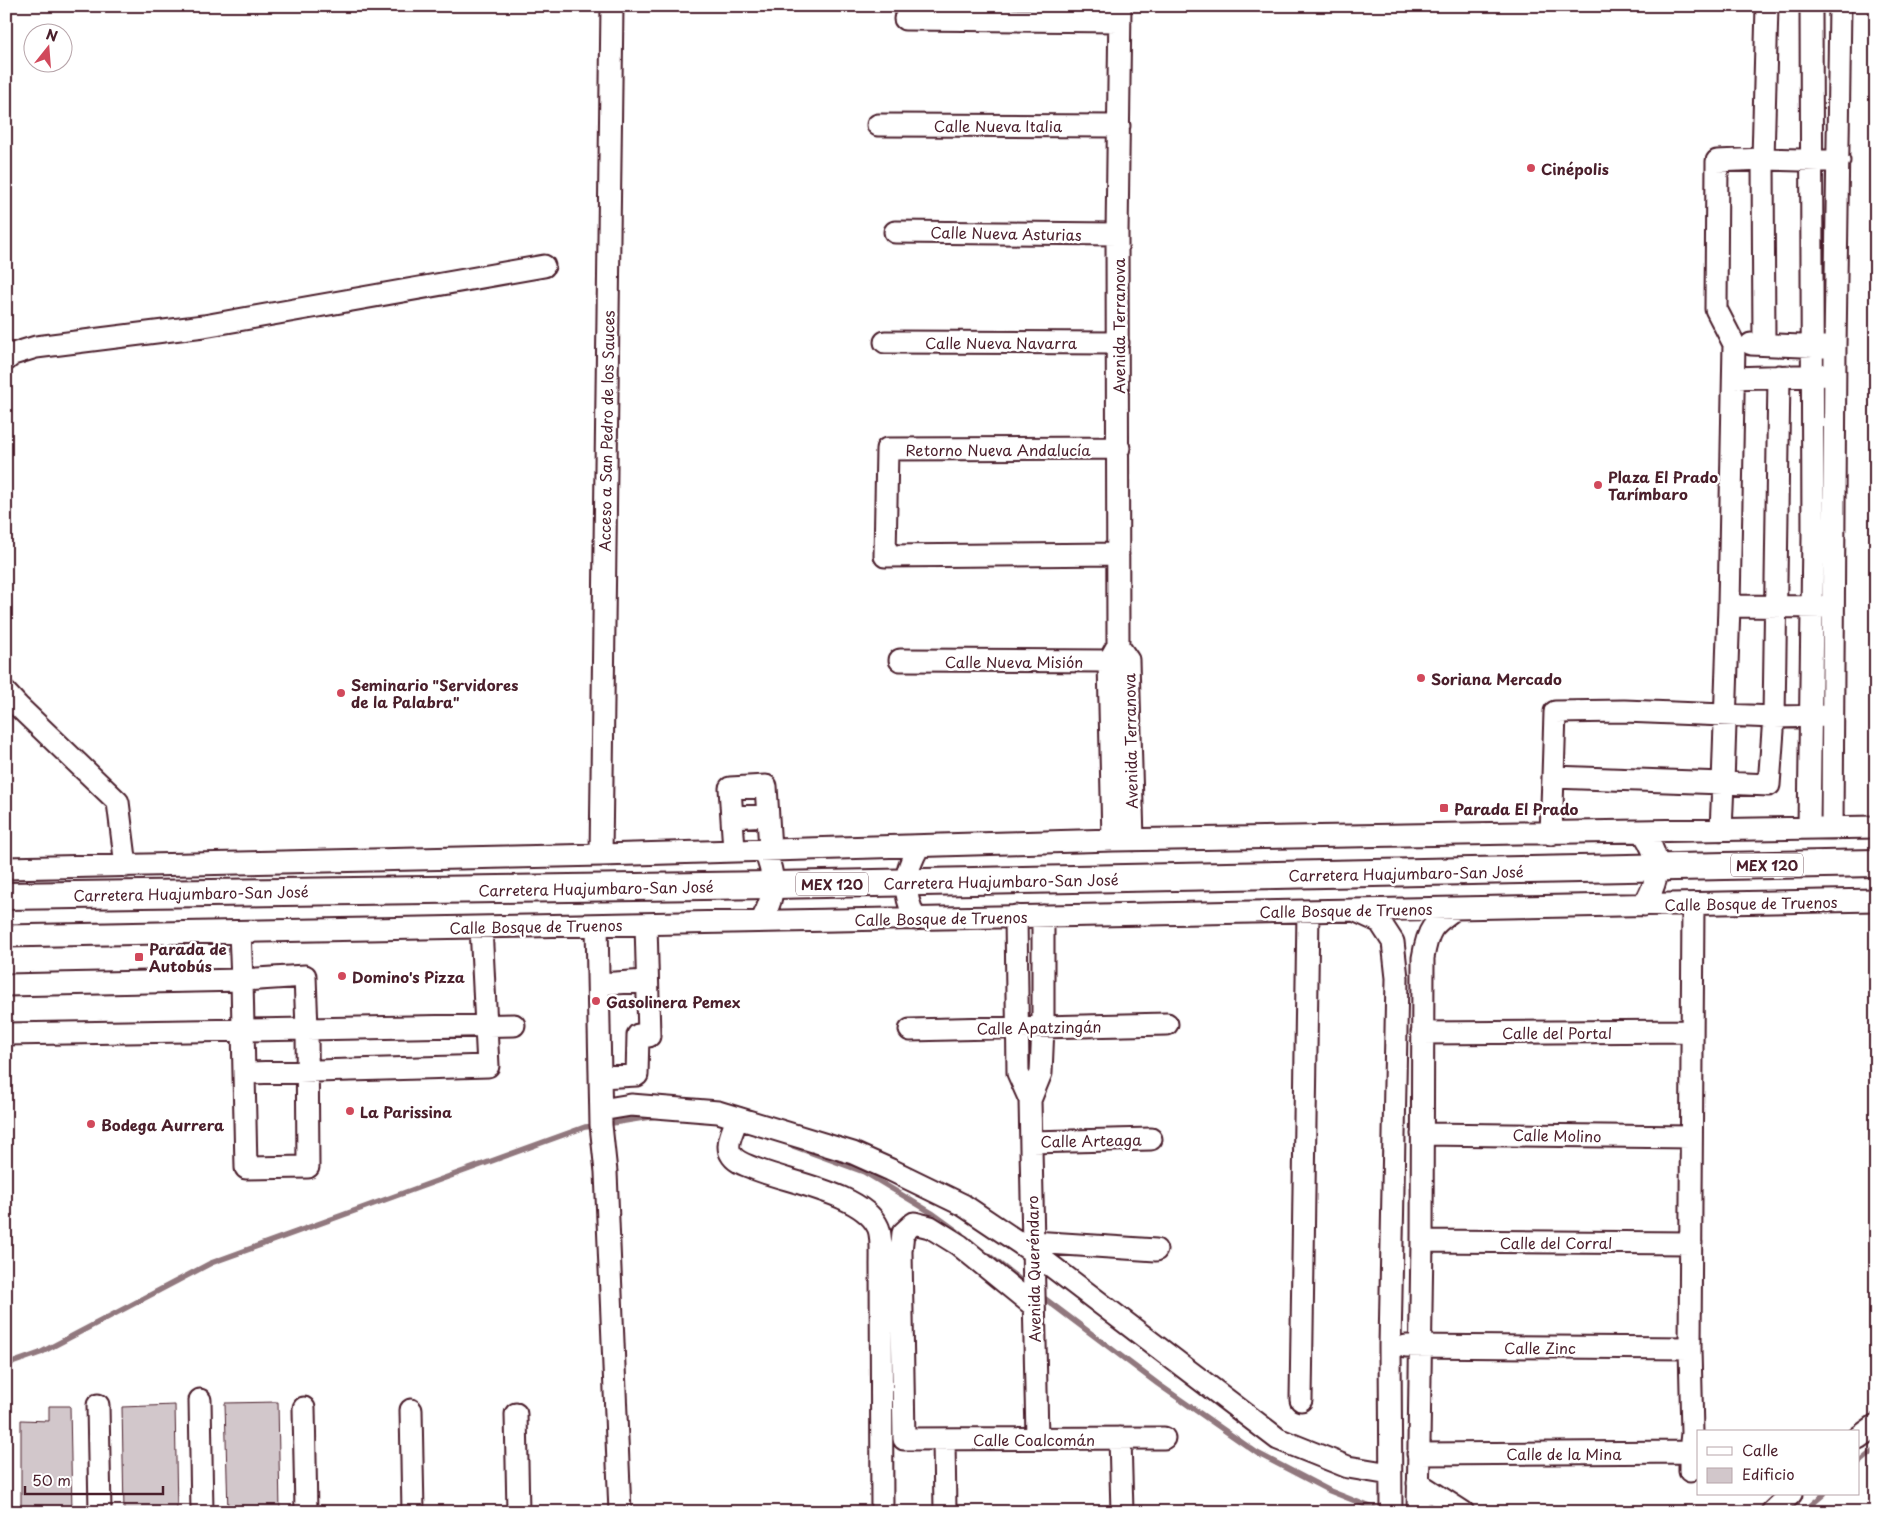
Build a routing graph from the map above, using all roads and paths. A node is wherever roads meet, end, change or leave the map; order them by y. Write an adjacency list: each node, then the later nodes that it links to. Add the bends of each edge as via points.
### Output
1 (612, 6): 52 (street, Acceso a San Pedro de los Sauces)
2 (1767, 6): 9 (street)
3 (1811, 6): 10 (street)
4 (1840, 6): 11 (street)
5 (1120, 14): 6 (street); 8 (street, Avenida Terranova)
6 (905, 19)
7 (878, 125): 8 (street, Calle Nueva Italia)
8 (1119, 126): 13 (street, Avenida Terranova)
9 (1763, 159): 10 (street); 17 (street, via 1717,161 1716,309); 18 (street)
10 (1811, 160): 11 (street); 19 (street)
11 (1839, 161): 20 (street)
12 (895, 232): 13 (street, Calle Nueva Asturias)
13 (1117, 234): 16 (street, Avenida Terranova)
14 (544, 266): 21 (street, via 204,326 36,347 13,354)
15 (885, 342): 16 (street, Calle Nueva Navarra)
16 (1118, 343): 25 (street, Avenida Terranova)
17 (1734, 344): 18 (street); 24 (street)
18 (1764, 344): 19 (street)
19 (1804, 346): 20 (street); 23 (street)
20 (1835, 347): 22 (street)
21 (6, 360)
22 (1835, 375): 23 (street); 30 (street)
23 (1795, 376): 24 (street); 27 (street); 29 (street)
24 (1734, 378): 28 (street)
25 (1119, 448): 26 (street, Avenida Terranova); 26 (street, Retorno Nueva Andalucía, via 887,449 885,556)
26 (1118, 554): 31 (street, Avenida Terranova)
27 (1775, 605): 28 (street); 29 (street); 36 (street)
28 (1729, 606): 35 (street)
29 (1812, 606): 30 (street); 37 (street)
30 (1833, 607): 34 (street)
31 (1118, 655): 32 (street, Calle Nueva Misión); 48 (street, Avenida Terranova)
32 (900, 660)
33 (6, 693): 54 (street, via 118,802)
34 (1833, 714): 37 (street); 44 (street)
35 (1725, 715): 36 (street); 38 (street, via 1555,712); 39 (street)
36 (1774, 717): 37 (street); 39 (street, via 1769,786)
37 (1810, 717): 42 (street)
38 (1553, 777): 39 (street); 47 (street)
39 (1723, 783): 45 (street)
40 (768, 815): 41 (street); 41 (street, via 766,786 730,788); 50 (street)
41 (732, 817): 51 (street)
42 (1809, 827): 44 (street); 45 (street)
43 (1876, 827): 44 (street)
44 (1832, 828)
45 (1721, 830): 46 (street)
46 (1643, 832): 47 (street); 56 (street, via 1654,848)
47 (1551, 834): 48 (street)
48 (1123, 840): 49 (street)
49 (919, 846): 50 (street); 57 (street, via 909,863)
50 (767, 849): 51 (street); 58 (street)
51 (734, 850): 52 (street)
52 (601, 855): 54 (street)
53 (1876, 863): 56 (main road, Carretera Huajumbaro-San José / MEX 120)
54 (126, 866): 55 (street)
55 (6, 868)
56 (1657, 868): 57 (main road, Carretera Huajumbaro-San José / MEX 120); 62 (street, via 1654,888)
57 (905, 883): 58 (main road, Carretera Huajumbaro-San José / MEX 120); 68 (street)
58 (774, 885): 59 (main road, Carretera Huajumbaro-San José / MEX 120); 69 (street)
59 (6, 896)
60 (1876, 900): 61 (street, Calle Bosque de Truenos)
61 (1692, 904): 62 (street, Calle Bosque de Truenos); 89 (street)
62 (1644, 905): 63 (street, Calle Bosque de Truenos)
63 (1456, 908): 64 (street, Calle Bosque de Truenos); 76 (street, via 1434,923 1426,942)
64 (1354, 910): 65 (street, Calle Bosque de Truenos); 75 (street, via 1380,922 1393,942)
65 (1308, 911): 67 (street, Calle Bosque de Truenos); 111 (street)
66 (1016, 916): 67 (street, Calle Bosque de Truenos); 68 (street, Calle Bosque de Truenos); 84 (street, Avenida Queréndaro)
67 (1043, 916): 85 (street, Avenida Queréndaro)
68 (915, 919): 69 (street, Calle Bosque de Truenos)
69 (762, 920): 70 (street, Calle Bosque de Truenos)
70 (646, 924): 71 (street, Calle Bosque de Truenos); 78 (street)
71 (598, 925): 72 (street, Calle Bosque de Truenos); 79 (street)
72 (481, 927): 73 (street, Calle Bosque de Truenos); 82 (street)
73 (240, 932): 74 (street, Calle Bosque de Truenos); 77 (street)
74 (6, 936)
75 (1397, 978): 76 (street); 107 (street)
76 (1422, 978): 90 (street)
77 (242, 980): 80 (street); 86 (street); 87 (street, via 305,976)
78 (647, 981): 79 (street); 94 (street, via 648,1036 638,1035 636,1075)
79 (599, 984): 94 (street)
80 (6, 986)
81 (1167, 1024): 85 (street, Calle Apatzingán)
82 (486, 1025): 83 (street); 87 (street); 92 (street, via 488,1066)
83 (514, 1025)
84 (1016, 1027): 85 (street, Calle Apatzingán); 88 (street, Calle Apatzingán); 95 (street, Avenida Queréndaro, via 1018,1073)
85 (1043, 1027): 95 (street, Avenida Queréndaro, via 1041,1073)
86 (243, 1029): 87 (street); 91 (street); 93 (street)
87 (308, 1029): 92 (street)
88 (910, 1030)
89 (1692, 1031): 90 (street, Calle del Portal); 99 (street)
90 (1422, 1033): 98 (street)
91 (6, 1034)
92 (308, 1072): 93 (street); 93 (street, via 308,1167 246,1168)
93 (245, 1073)
94 (600, 1076): 96 (street)
95 (1030, 1100): 101 (street, Avenida Queréndaro)
96 (601, 1117): 97 (street, via 631,1105 718,1112); 131 (street)
97 (737, 1120): 105 (street, via 853,1153 891,1170 963,1205); 132 (street, via 729,1145 730,1154 739,1162 771,1175 807,1184 863,1208 879,1228)
98 (1422, 1134): 99 (street, Calle Molino); 102 (street)
99 (1691, 1137): 103 (street)
100 (1151, 1139): 101 (street, Calle Arteaga)
101 (1031, 1142): 105 (street, Avenida Queréndaro)
102 (1422, 1242): 103 (street, Calle del Corral); 108 (street)
103 (1691, 1243): 109 (street)
104 (1156, 1250): 105 (street)
105 (1033, 1253): 106 (street, Avenida Queréndaro); 123 (street, via 1278,1439 1348,1467)
106 (1034, 1300): 118 (street, Avenida Queréndaro); 121 (street, Calle Coalcomán, via 930,1227 914,1224 903,1233 904,1439)
107 (1390, 1346): 108 (street, Calle Zinc); 123 (street)
108 (1420, 1346): 109 (street, Calle Zinc); 122 (street)
109 (1690, 1348): 122 (street, Calle de la Mina, via 1690,1462)
110 (200, 1400): 127 (street)
111 (1302, 1400)
112 (98, 1405): 126 (street)
113 (304, 1408): 128 (street)
114 (411, 1410): 129 (street)
115 (516, 1414): 130 (street)
116 (1876, 1425): 117 (street)
117 (1860, 1437)
118 (1037, 1438): 119 (street, Calle Coalcomán); 121 (street, Calle Coalcomán)
119 (1120, 1438): 120 (street, Calle Coalcomán); 134 (street)
120 (1164, 1438)
121 (944, 1439): 133 (street)
122 (1418, 1454): 125 (street)
123 (1391, 1493)
124 (1789, 1496): 136 (street)
125 (1418, 1499): 135 (street)
126 (100, 1512)
127 (202, 1512)
128 (306, 1512)
129 (413, 1512)
130 (518, 1512)
131 (620, 1512)
132 (882, 1512)
133 (945, 1512)
134 (1122, 1512)
135 (1463, 1512)
136 (1772, 1512)

